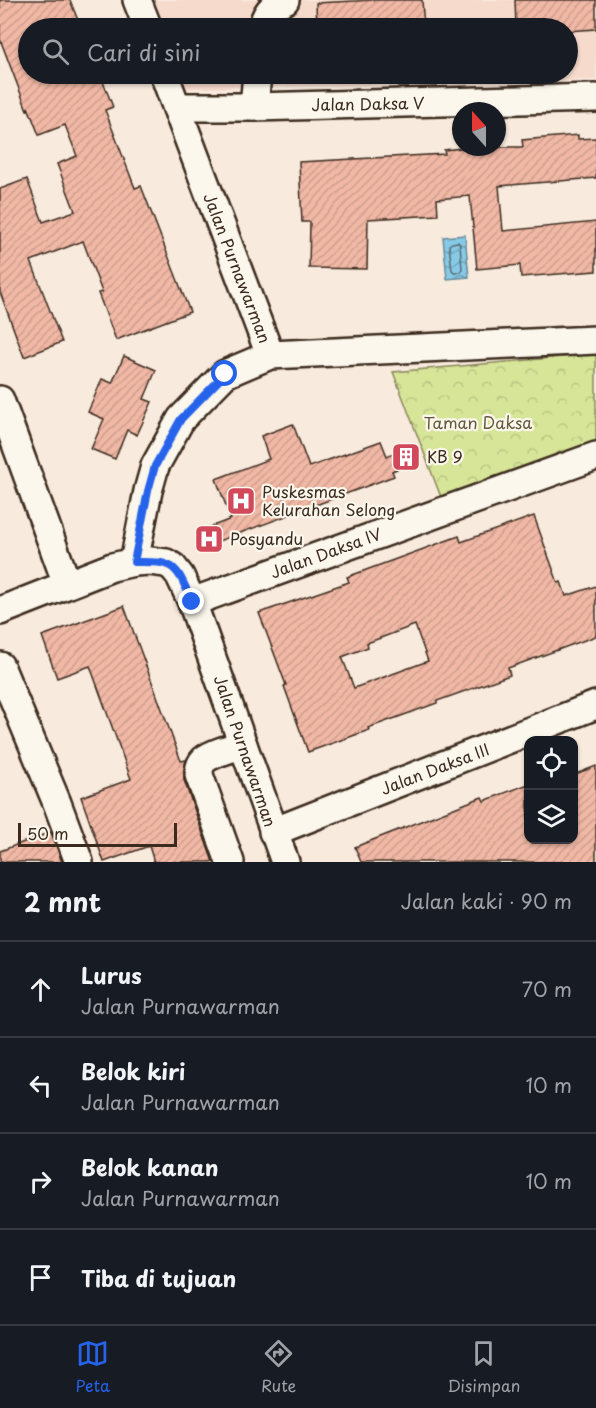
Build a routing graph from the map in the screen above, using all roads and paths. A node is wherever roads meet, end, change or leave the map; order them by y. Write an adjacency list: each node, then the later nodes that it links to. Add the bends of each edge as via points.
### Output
1 (137, 0): 3 (street)
2 (285, 0): 4 (street, via 272,7)
3 (143, 18)
4 (265, 18)
5 (168, 84): 8 (street, Jalan Purnawarman)
6 (256, 84): 9 (street)
7 (596, 98): 9 (street, Jalan Daksa V)
8 (177, 107): 9 (street, Jalan Daksa V); 11 (street, Jalan Purnawarman)
9 (254, 107)
10 (596, 339): 11 (street)
11 (270, 355): 14 (street, Jalan Purnawarman, via 225,374 181,419 155,466)
12 (0, 400): 15 (street)
13 (596, 456): 16 (street, Jalan Daksa IV)
14 (134, 562): 15 (street); 16 (street, Jalan Purnawarman, via 166,563 173,567)
15 (67, 584): 17 (street)
16 (192, 602): 20 (street, Jalan Purnawarman)
17 (0, 611)
18 (0, 666): 22 (street)
19 (596, 705): 21 (street, Jalan Daksa III)
20 (243, 745): 21 (street, Jalan Purnawarman); 23 (street, via 204,760 199,775)
21 (273, 832): 24 (street, Jalan Purnawarman)
22 (79, 862)
23 (230, 862)
24 (285, 862)

